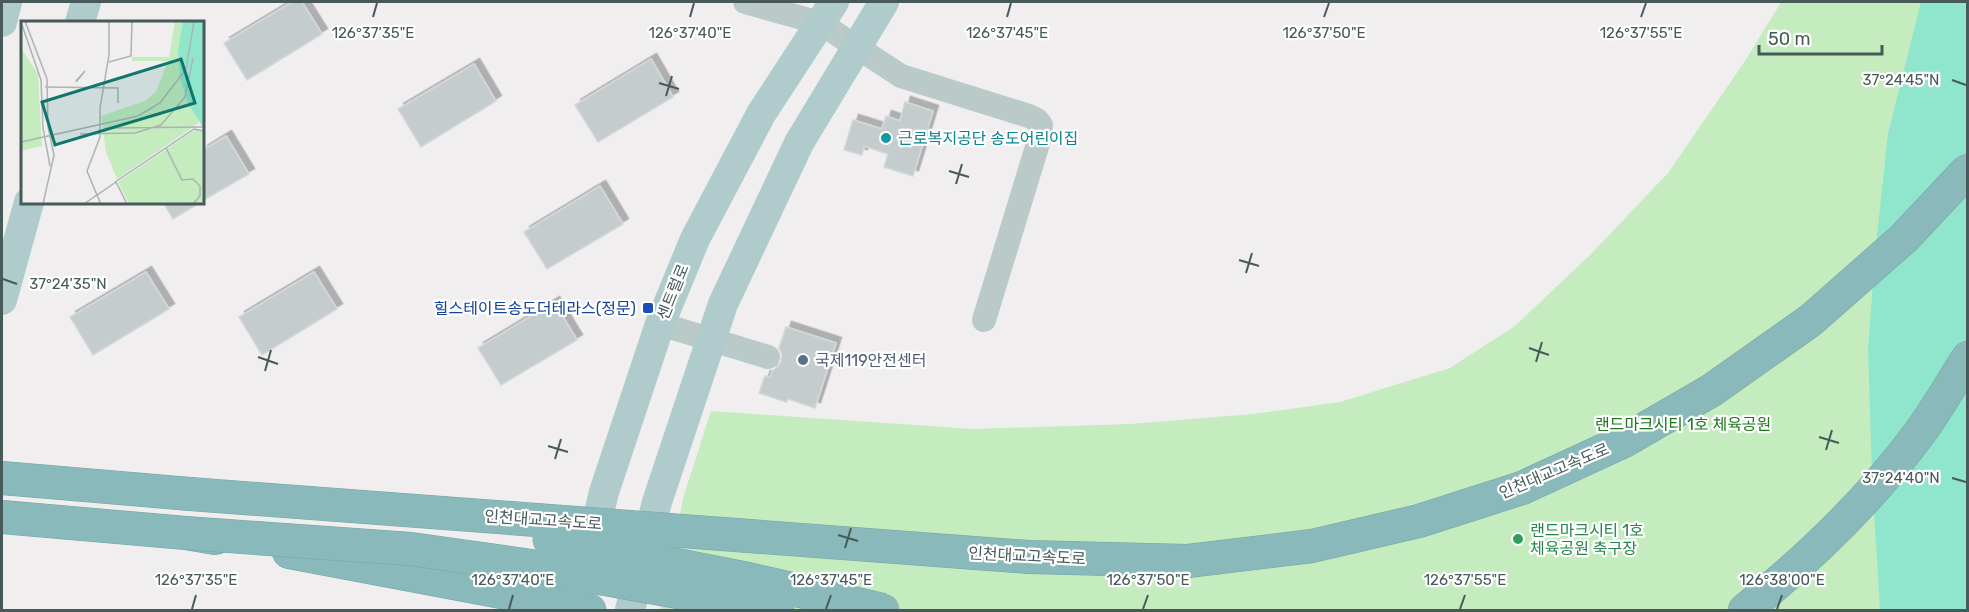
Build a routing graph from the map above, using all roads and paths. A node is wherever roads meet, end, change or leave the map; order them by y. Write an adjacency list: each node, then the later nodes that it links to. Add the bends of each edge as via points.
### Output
1 (7, 2): 7 (main road)
2 (86, 2): 6 (main road)
3 (745, 2): 5 (street)
4 (884, 2): 8 (main road)
5 (827, 12): 8 (street); 13 (main road, 센트럴로, via 761,114 695,238)
6 (80, 21)
7 (2, 22)
8 (856, 47): 12 (street, via 901,76 1029,116 1041,124); 14 (main road, via 799,142 723,304)
9 (1968, 170): 18 (highway, 인천대교고속도로, bridge, via 1904,238 1811,320 1712,390 1624,441 1522,488 1419,521 1312,546 1188,561 1029,557)
10 (28, 204): 11 (main road)
11 (2, 300)
12 (984, 320)
13 (660, 324): 14 (street); 21 (main road, 센트럴로, via 604,492)
14 (711, 340): 15 (street); 23 (main road, via 657,502)
15 (768, 357)
16 (1968, 358): 26 (highway, via 1921,431 1860,504 1813,553)
17 (2, 478): 18 (highway, 인천대교고속도로)
18 (190, 494): 25 (highway, 인천대교고속도로, bridge, via 437,521 574,544)
19 (2, 517): 20 (highway)
20 (186, 532): 22 (highway, bridge); 24 (highway, bridge, via 411,549 538,567)
21 (576, 610)
22 (590, 610)
23 (630, 610)
24 (778, 610)
25 (883, 610)
26 (1745, 610)

